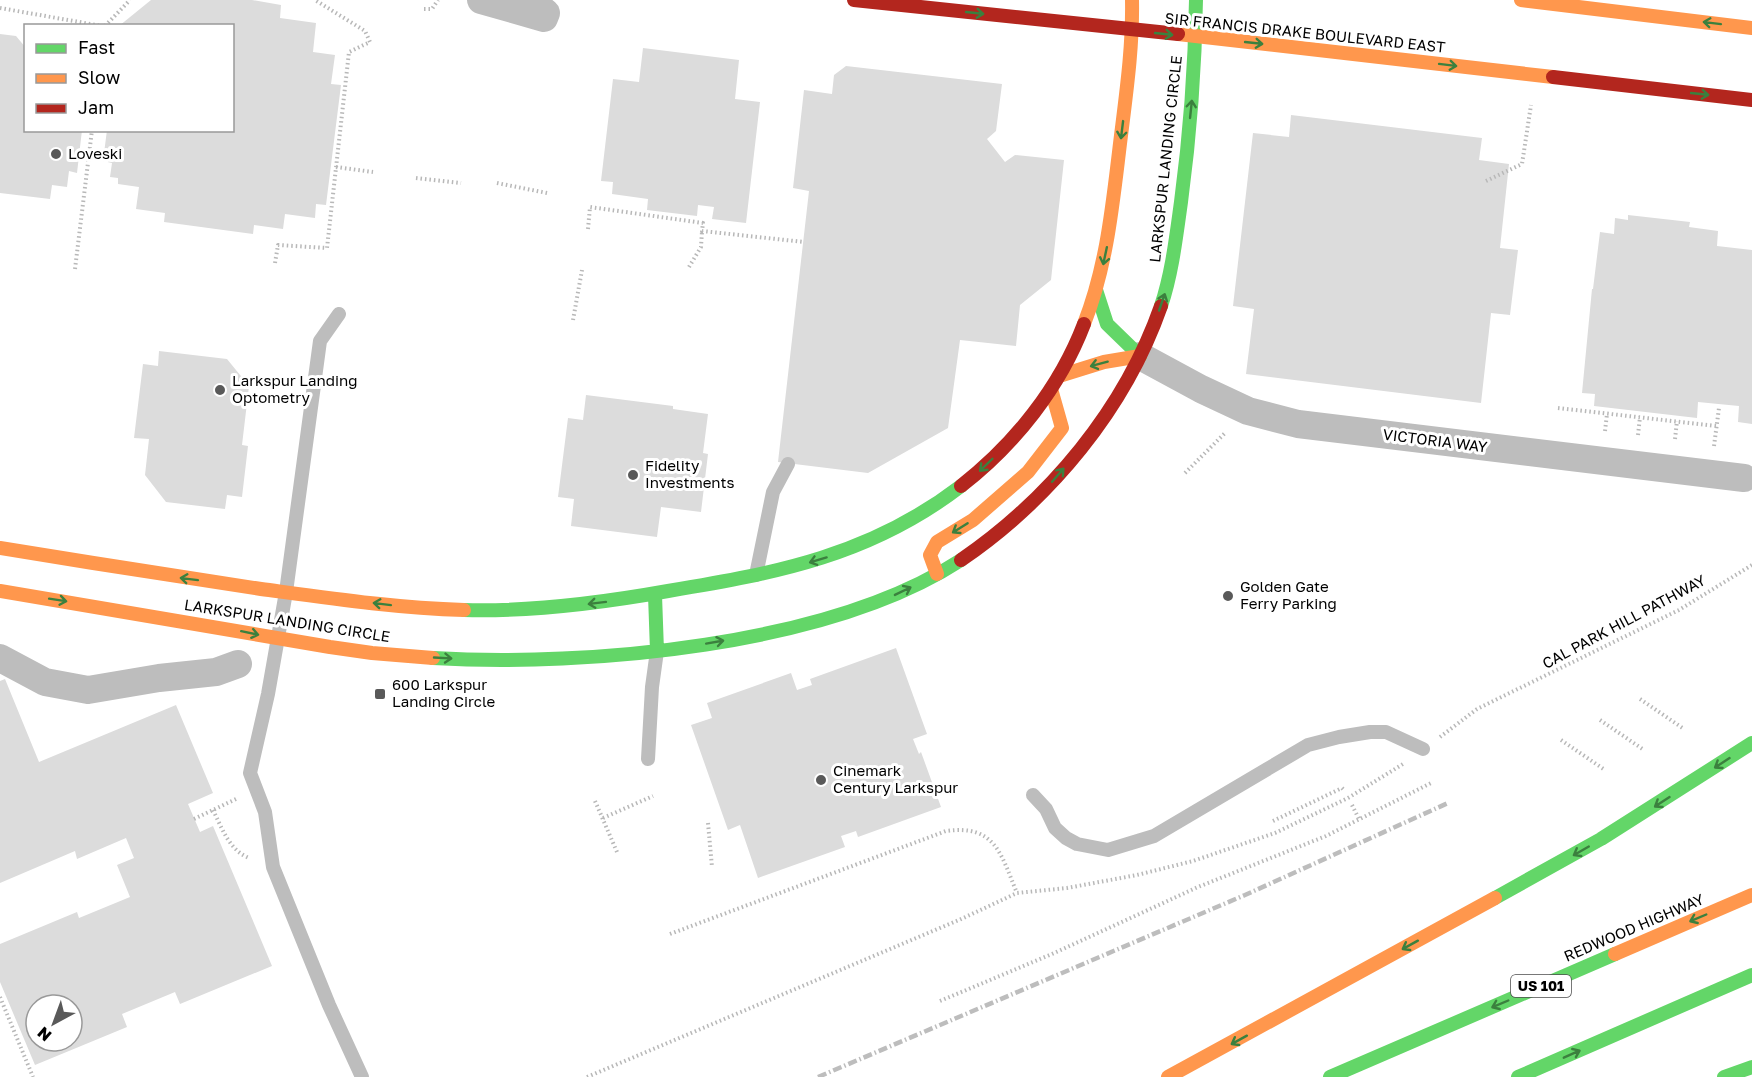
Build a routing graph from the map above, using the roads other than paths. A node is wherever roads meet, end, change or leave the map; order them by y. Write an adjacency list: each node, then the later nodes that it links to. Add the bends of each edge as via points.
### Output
1 (481, 0): 2 (street, via 544,18 546,13 539,7)
2 (522, 0)
3 (854, 0): 8 (main road, SIR FRANCIS DRAKE BOULEVARD EAST, one-way to 8)
4 (1132, 0): 8 (main road, LARKSPUR LANDING CIRCLE)
5 (1196, 0): 9 (main road, LARKSPUR LANDING CIRCLE)
6 (1521, 0): 7 (main road, one-way to 6)
7 (1752, 28)
8 (1132, 31): 9 (main road, SIR FRANCIS DRAKE BOULEVARD EAST, one-way to 9); 11 (main road, LARKSPUR LANDING CIRCLE, one-way to 11, via 1111,222)
9 (1196, 37): 10 (main road, SIR FRANCIS DRAKE BOULEVARD EAST, one-way to 10); 13 (main road, LARKSPUR LANDING CIRCLE, one-way to 9, via 1172,267)
10 (1752, 100)
11 (1096, 290): 13 (main road, via 1107,324); 14 (main road, LARKSPUR LANDING CIRCLE)
12 (339, 315): 22 (lane, via 320,341)
13 (1140, 356): 14 (main road, one-way to 14); 17 (street, VICTORIA WAY, via 1201,389 1272,418 1322,428); 19 (main road, LARKSPUR LANDING CIRCLE, one-way to 13, via 987,541 1040,495 1107,413)
14 (1059, 376): 15 (main road, LARKSPUR LANDING CIRCLE)
15 (1051, 389): 19 (main road, one-way to 19, via 1062,428 1028,472 973,520 937,542 930,555); 20 (main road, LARKSPUR LANDING CIRCLE, one-way to 20, via 1031,418 991,460 928,511 837,554)
16 (788, 464): 20 (lane, via 773,492)
17 (1744, 478)
18 (0, 548): 22 (main road, LARKSPUR LANDING CIRCLE, one-way to 18)
19 (937, 574): 25 (main road, LARKSPUR LANDING CIRCLE, one-way to 19, via 828,617 896,594)
20 (756, 575): 23 (main road, LARKSPUR LANDING CIRCLE)
21 (0, 591): 24 (main road, LARKSPUR LANDING CIRCLE, one-way to 24)
22 (286, 592): 23 (main road, LARKSPUR LANDING CIRCLE, one-way to 22, via 549,608 466,610); 24 (lane)
23 (655, 595): 25 (main road)
24 (278, 639): 25 (main road, LARKSPUR LANDING CIRCLE, one-way to 25, via 391,655 455,659 562,659); 35 (lane, via 249,773 265,812 273,867)
25 (657, 651): 30 (lane)
26 (0, 658): 27 (street, via 45,682 88,690 216,672)
27 (238, 664)
28 (1752, 743): 36 (main road, one-way to 36, via 1601,839)
29 (1423, 749): 31 (lane, via 1386,732 1340,736 1308,745 1154,836 1108,850 1066,838)
30 (648, 759)
31 (1033, 795)
32 (1752, 895): 37 (main road, REDWOOD HIGHWAY / US 101, one-way to 37)
33 (1752, 975): 38 (main road, one-way to 33)
34 (1752, 1067): 39 (main road)
35 (362, 1077)
36 (1168, 1077)
37 (1330, 1077)
38 (1518, 1077)
39 (1724, 1077)

